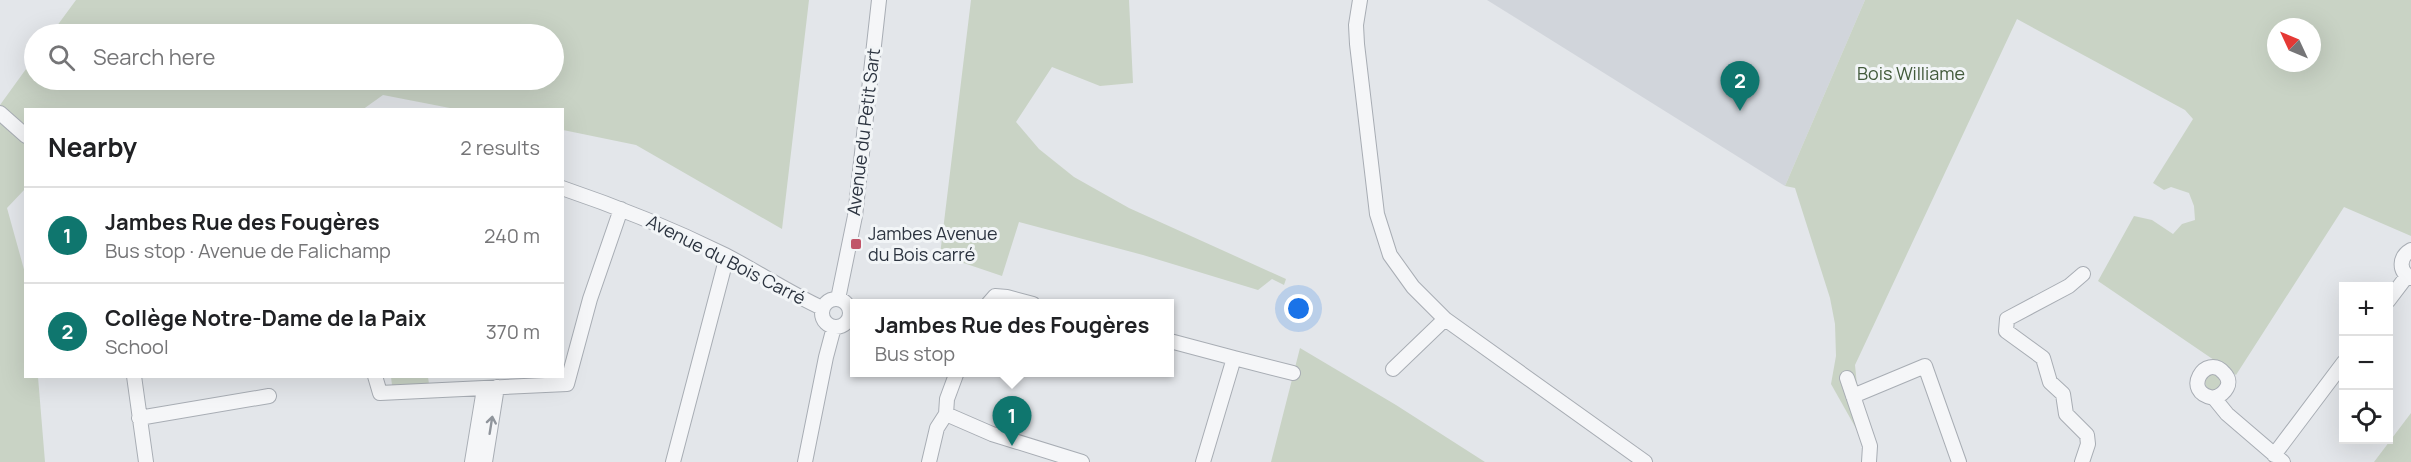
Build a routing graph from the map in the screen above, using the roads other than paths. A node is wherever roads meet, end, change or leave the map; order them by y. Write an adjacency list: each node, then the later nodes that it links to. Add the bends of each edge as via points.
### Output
1 (879, 0): 12 (street, Avenue du Petit Sart, via 855,216)
2 (1360, 0): 17 (street, via 1357,44 1377,214 1390,255 1413,287)
3 (0, 113): 4 (street)
4 (24, 134)
5 (564, 189): 6 (street, Avenue du Bois Carré)
6 (621, 209): 8 (street, Avenue du Bois Carré); 30 (street, via 590,299 567,384)
7 (2411, 250): 10 (street, via 2401,263)
8 (727, 256): 15 (street, Avenue du Bois Carré); 40 (street)
9 (2083, 274): 48 (street, via 2069,286 2007,318 2006,331 2043,358 2050,382 2063,394 2066,414 2087,435)
10 (2409, 277): 11 (street)
11 (2393, 295)
12 (837, 299): 15 (street); 16 (street)
13 (991, 299): 14 (street)
14 (1016, 299)
15 (822, 308): 19 (street, via 826,324)
16 (850, 309)
17 (1445, 319): 23 (street); 45 (street)
18 (850, 320): 19 (street)
19 (834, 327): 41 (street)
20 (1174, 342): 21 (street)
21 (1234, 358): 24 (street); 44 (street)
22 (2339, 368): 36 (street)
23 (1393, 369)
24 (1293, 373)
25 (955, 377): 34 (street)
26 (134, 378): 35 (street)
27 (376, 378): 29 (street, via 380,393)
28 (1847, 378): 32 (street)
29 (451, 382): 30 (street)
30 (490, 388): 38 (street); 39 (street, one-way to 30)
31 (269, 396): 35 (street)
32 (1853, 396): 46 (street, via 1870,446); 47 (street, via 1925,366)
33 (2214, 398): 36 (street)
34 (946, 414): 42 (street, via 937,428); 43 (street, via 992,434)
35 (139, 418): 37 (street)
36 (2279, 458)
37 (146, 462)
38 (472, 462)
39 (485, 462)
40 (673, 462)
41 (805, 462)
42 (929, 462)
43 (1082, 462)
44 (1203, 462)
45 (1645, 462)
46 (1869, 462)
47 (1959, 462)
48 (2082, 462)

